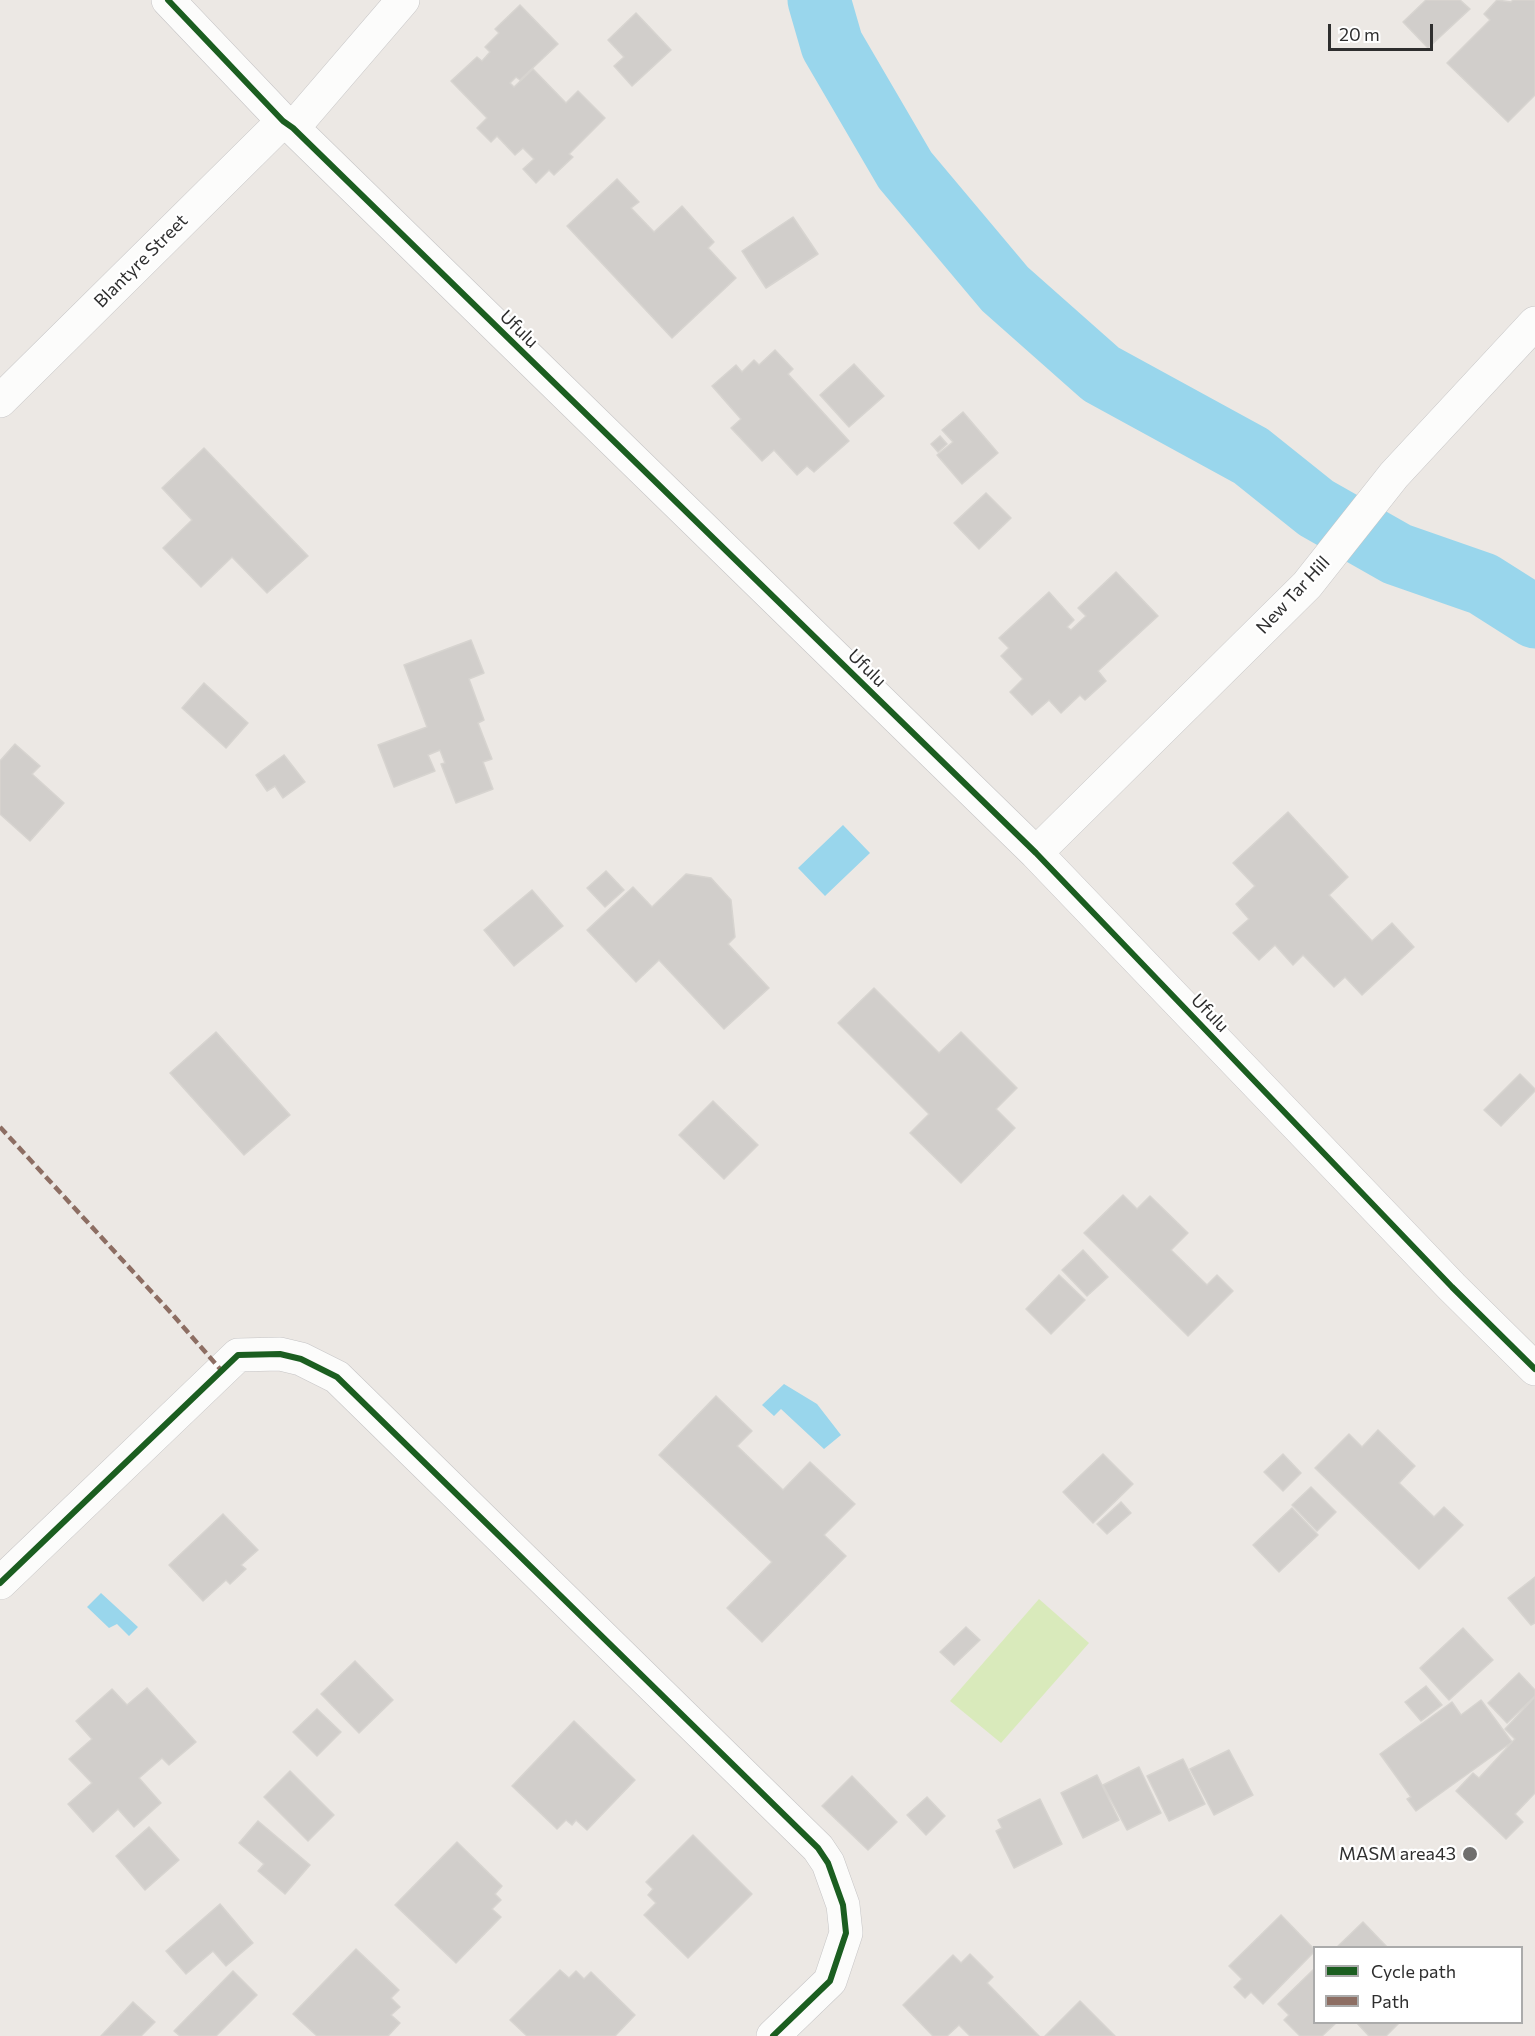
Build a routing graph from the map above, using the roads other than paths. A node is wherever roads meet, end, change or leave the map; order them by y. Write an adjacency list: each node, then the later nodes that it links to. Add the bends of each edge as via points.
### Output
1 (168, 0): 3 (street, Ufulu)
2 (403, 0): 3 (street, Blantyre Street)
3 (288, 124): 5 (street, Blantyre Street); 6 (street, Ufulu)
4 (1535, 323): 6 (street, New Tar Hill, via 1394,475 1307,585)
5 (0, 401)
6 (1036, 853): 7 (street, Ufulu)
7 (1535, 1369)
8 (0, 1583): 9 (street, via 238,1355 280,1354 301,1359 337,1377 818,1848 828,1863 843,1905 846,1933 830,1981)
9 (773, 2036)

